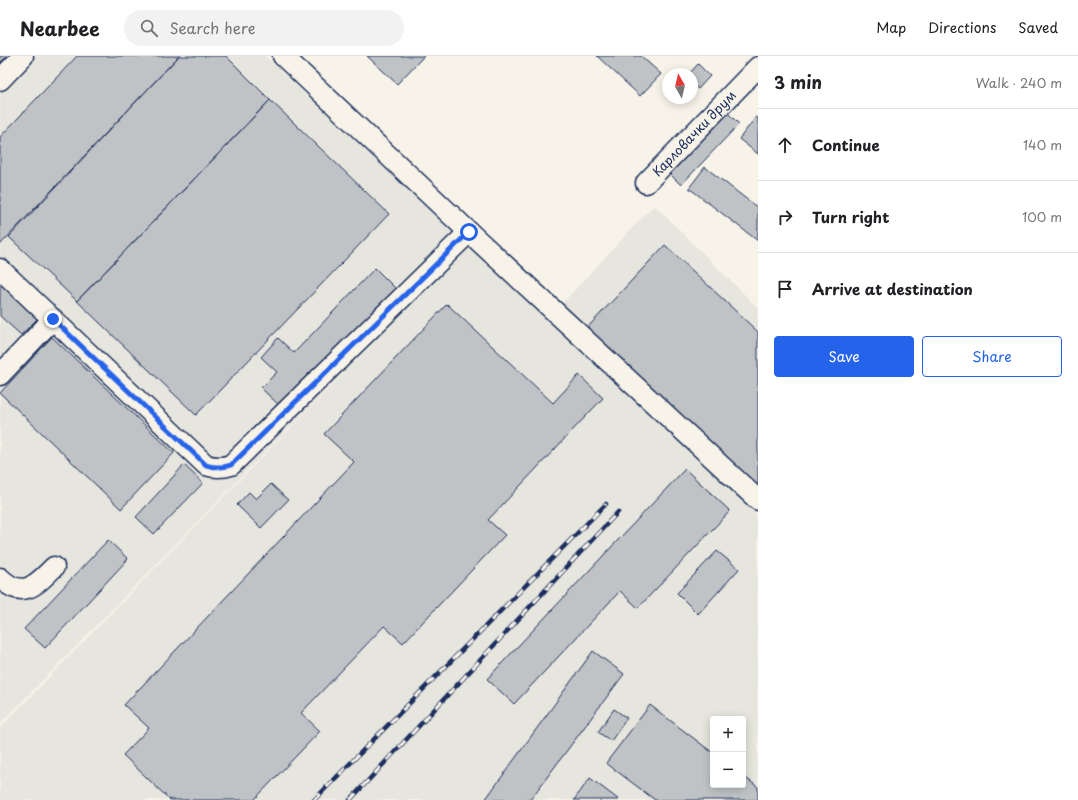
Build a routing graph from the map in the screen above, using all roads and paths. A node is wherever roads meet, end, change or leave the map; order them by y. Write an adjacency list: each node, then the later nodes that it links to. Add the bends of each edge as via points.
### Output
1 (23, 56): 4 (street)
2 (283, 56): 6 (street)
3 (758, 67): 5 (street, Карловачки друм)
4 (0, 80)
5 (646, 183)
6 (469, 232): 8 (street, via 231,465 225,467 206,465); 10 (street)
7 (0, 269): 8 (street)
8 (53, 319): 9 (street)
9 (0, 375)
10 (758, 500)
11 (54, 567): 12 (street, via 35,586 29,588 15,588)
12 (0, 578)

